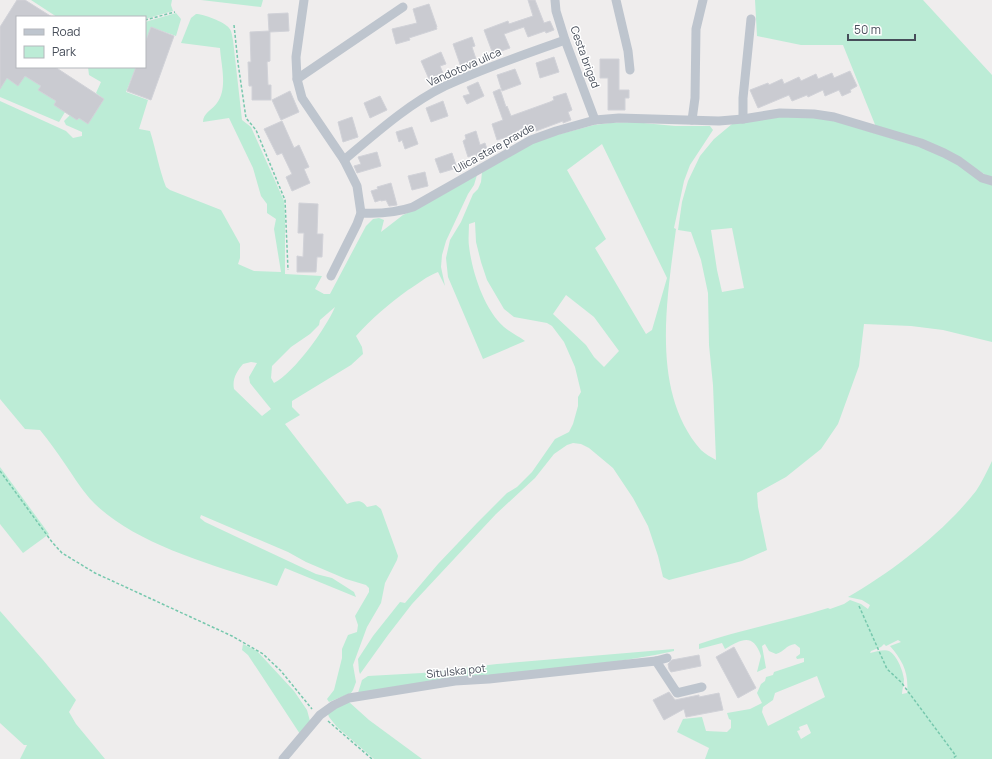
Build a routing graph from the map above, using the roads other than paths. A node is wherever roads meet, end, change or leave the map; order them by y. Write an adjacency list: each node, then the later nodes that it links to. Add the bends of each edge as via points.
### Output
1 (304, 0): 9 (street, via 296,57)
2 (555, 0): 7 (street, Cesta brigad)
3 (616, 0): 8 (street)
4 (703, 0): 12 (street, via 696,29 695,98)
5 (403, 7): 9 (street)
6 (751, 19): 10 (street)
7 (565, 40): 11 (street, Cesta brigad); 13 (street, Vandotova ulica, via 495,65 444,87 404,112)
8 (630, 70)
9 (297, 79): 13 (street, via 302,98)
10 (743, 119): 12 (street, Ulica stare pravde); 14 (street, Ulica stare pravde, via 780,113 834,117 921,143 959,161 982,178)
11 (595, 120): 12 (street, Ulica stare pravde); 15 (street, Ulica stare pravde, via 556,130 531,140 413,207 399,212)
12 (692, 120)
13 (344, 160): 15 (street, via 357,186)
14 (992, 181)
15 (361, 214): 16 (street)
16 (331, 276)
17 (667, 658): 18 (street, Situlska pot)
18 (656, 660): 19 (street, via 677,693); 20 (street, Situlska pot, via 455,681 349,698 320,715)
19 (702, 687)
20 (283, 759)

